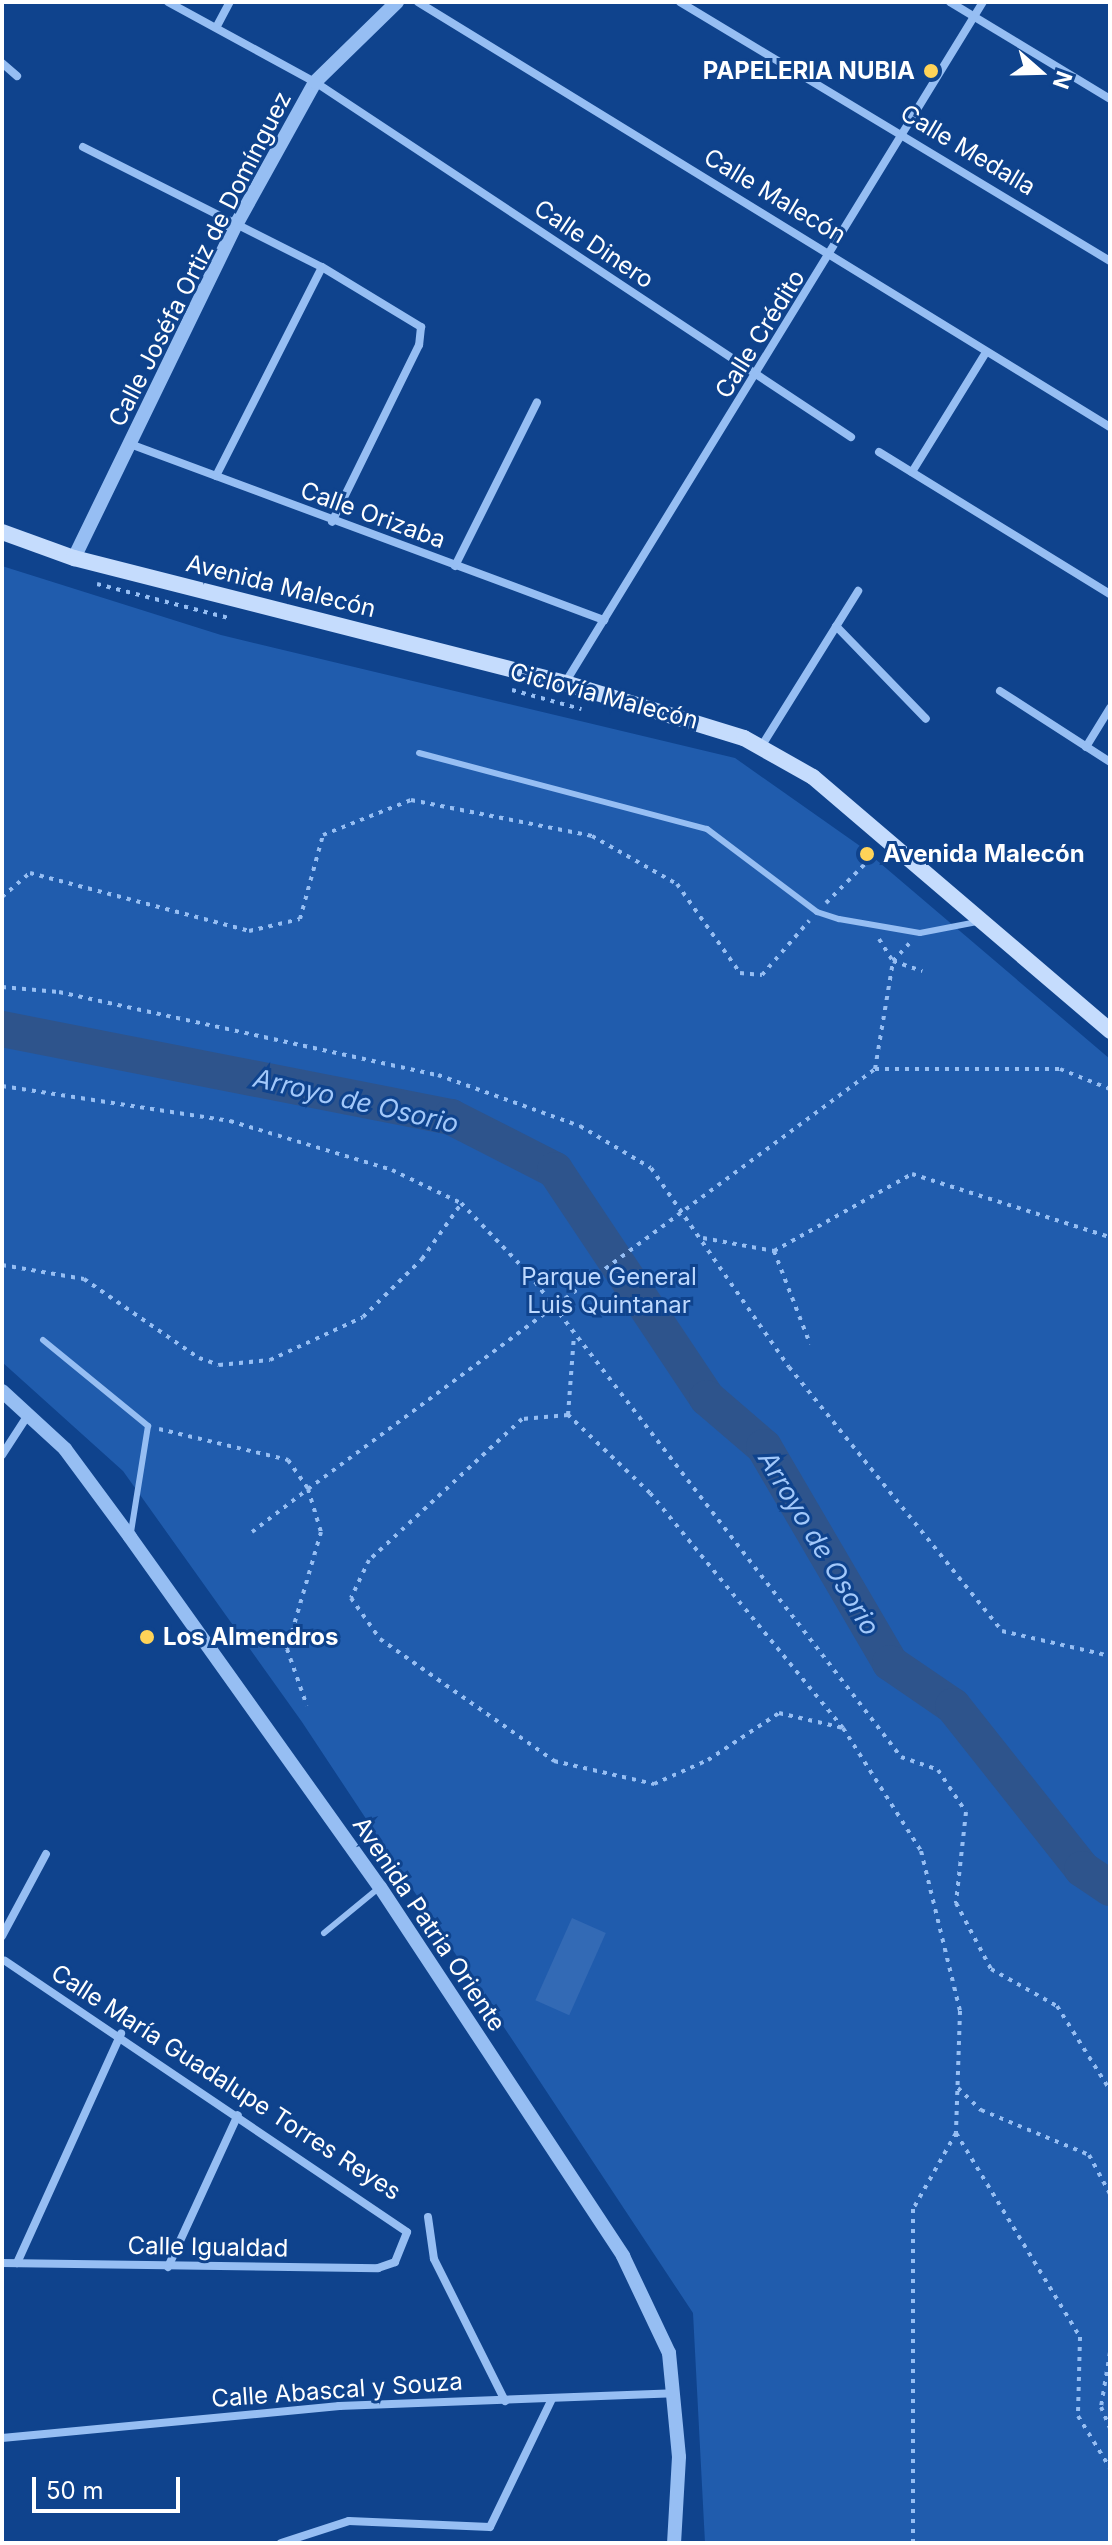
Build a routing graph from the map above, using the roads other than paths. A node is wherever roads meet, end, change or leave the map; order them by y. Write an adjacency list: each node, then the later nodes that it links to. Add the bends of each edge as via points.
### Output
1 (168, 2): 9 (street, Calle Dinero)
2 (230, 2): 9 (street)
3 (397, 2): 12 (street, Calle Joséfa Ortiz de Domínguez)
4 (418, 2): 17 (street, Calle Malecón)
5 (680, 2): 14 (street, Calle Medalla)
6 (950, 2): 8 (street)
7 (983, 2): 8 (street, Calle Crédito)
8 (974, 17): 13 (street); 14 (street, Calle Crédito)
9 (217, 26): 12 (street, Calle Dinero)
10 (2, 63): 11 (street)
11 (17, 76)
12 (315, 82): 16 (street, Calle Joséfa Ortiz de Domínguez); 21 (street, Calle Dinero)
13 (1108, 94)
14 (905, 135): 17 (street, Calle Crédito); 18 (street, Calle Medalla)
15 (83, 147): 16 (street)
16 (237, 223): 19 (street); 25 (street, Calle Joséfa Ortiz de Domínguez)
17 (834, 255): 20 (street, Calle Malecón); 21 (street, Calle Crédito)
18 (1110, 261)
19 (322, 267): 28 (street); 29 (street, via 421,327 419,345)
20 (986, 352): 23 (street, Calle Malecón); 27 (street)
21 (756, 376): 24 (street, Calle Dinero); 35 (street, Calle Crédito)
22 (537, 402): 32 (street)
23 (1110, 427)
24 (851, 437)
25 (130, 444): 28 (street, Calle Orizaba); 31 (street, Calle Joséfa Ortiz de Domínguez)
26 (879, 452): 27 (street)
27 (912, 472): 34 (street)
28 (216, 476): 29 (street, Calle Orizaba)
29 (332, 522): 32 (street, Calle Orizaba)
30 (2, 532): 31 (main road, Avenida Malecón)
31 (74, 558): 37 (main road, Avenida Malecón)
32 (455, 566): 35 (street, Calle Orizaba)
33 (858, 591): 36 (street)
34 (1110, 594)
35 (604, 620): 37 (street, Calle Crédito)
36 (836, 626): 40 (street); 42 (street)
37 (565, 683): 42 (main road, Avenida Malecón)
38 (1000, 691): 41 (street)
39 (1110, 708): 41 (street)
40 (926, 719)
41 (1086, 747): 44 (street)
42 (761, 748): 45 (main road, Avenida Malecón, via 813,777)
43 (419, 753): 45 (lane, via 707,829 817,912 920,933)
44 (1110, 762)
45 (981, 921): 46 (main road, Avenida Malecón)
46 (1110, 1031)
47 (43, 1340): 51 (lane, via 148,1426)
48 (2, 1391): 49 (street, Avenida Patria Oriente)
49 (28, 1415): 50 (street); 51 (street, Avenida Patria Oriente, via 65,1449)
50 (2, 1455)
51 (130, 1537): 53 (street, Avenida Patria Oriente)
52 (46, 1854): 55 (street)
53 (380, 1887): 54 (lane); 64 (street, Avenida Patria Oriente, via 623,2256 659,2326)
54 (324, 1933)
55 (2, 1936)
56 (3, 1962): 57 (street, Calle María Guadalupe Torres Reyes)
57 (121, 2034): 58 (street, Calle María Guadalupe Torres Reyes); 62 (street)
58 (238, 2115): 60 (street, Calle María Guadalupe Torres Reyes, via 397,2219 407,2232); 63 (street)
59 (428, 2217): 66 (street, via 434,2259)
60 (406, 2248): 63 (street, Calle Igualdad, via 378,2268)
61 (2, 2263): 62 (street, Calle Igualdad)
62 (17, 2263): 63 (street, Calle Igualdad)
63 (168, 2267)
64 (675, 2393): 65 (street, Calle Abascal y Souza); 69 (street, Avenida Patria Oriente)
65 (552, 2399): 66 (street, Calle Abascal y Souza); 68 (street, via 490,2527 349,2521)
66 (505, 2401): 67 (street, Calle Abascal y Souza, via 339,2406)
67 (2, 2438)
68 (281, 2543)
69 (674, 2543)

